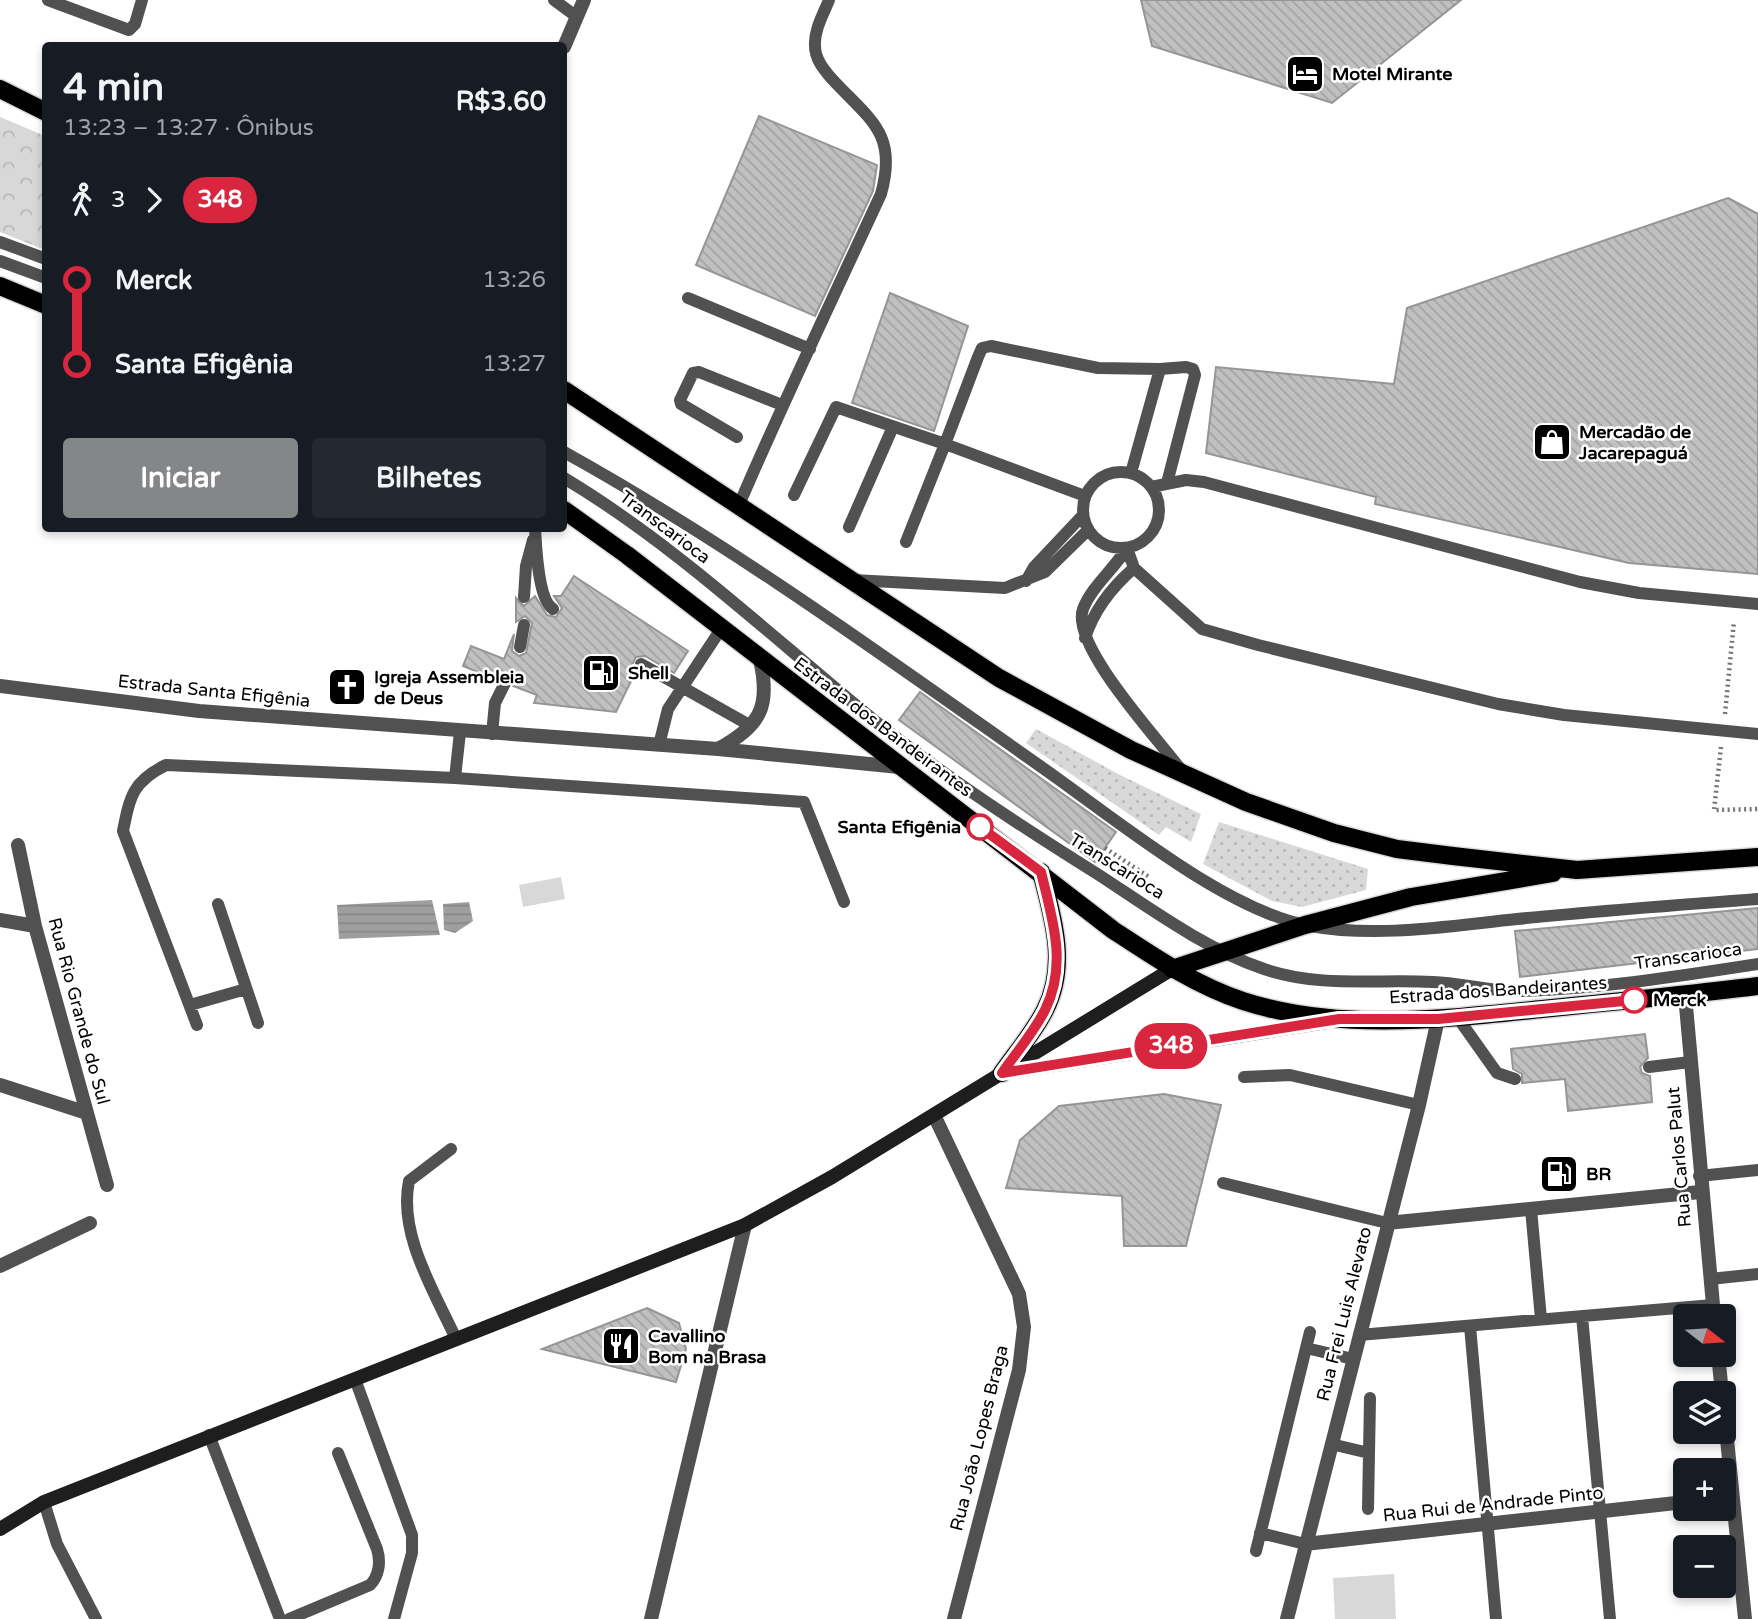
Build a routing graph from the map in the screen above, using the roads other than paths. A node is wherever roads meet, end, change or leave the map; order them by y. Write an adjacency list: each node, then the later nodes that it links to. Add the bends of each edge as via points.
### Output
1 (48, 0): 2 (lane, via 129,30)
2 (142, 0)
3 (554, 0): 6 (lane)
4 (584, 0): 6 (street)
5 (829, 0): 17 (lane, via 818,25 815,48 821,68 877,128 887,146 887,170 881,194)
6 (577, 17): 7 (street)
7 (566, 42)
8 (0, 89): 9 (main road)
9 (42, 110)
10 (0, 242): 11 (lane)
11 (42, 258)
12 (0, 261): 13 (lane)
13 (42, 277)
14 (0, 286): 16 (main road)
15 (688, 298): 17 (lane)
16 (42, 303)
17 (810, 349): 20 (lane)
18 (1160, 369): 23 (lane, via 1098,368 991,346 982,348); 25 (lane); 27 (lane, via 1186,367 1195,375)
19 (567, 392): 31 (main road)
20 (782, 405): 22 (lane, via 693,373 681,404); 31 (lane)
21 (892, 429): 23 (lane); 29 (lane, via 840,407 832,410); 34 (lane)
22 (737, 437)
23 (945, 444): 30 (lane); 38 (lane)
24 (567, 454): 72 (lane, Transcarioca, via 771,580 1233,897)
25 (1131, 474): 28 (lane); 30 (lane, via 1104,476)
26 (567, 480): 74 (lane, Transcarioca, via 610,506 712,584 882,726 987,804 1133,899)
27 (1167, 484): 28 (lane); 44 (lane, via 1204,482 1580,582 1639,593)
28 (1151, 487): 39 (lane, via 1157,499 1156,524 1139,544)
29 (794, 495)
30 (1085, 496): 33 (lane)
31 (739, 505): 41 (main road)
32 (567, 512): 47 (main road, Estrada dos Bandeirantes)
33 (1083, 515): 35 (lane); 42 (lane)
34 (849, 527)
35 (1088, 530): 39 (lane, via 1112,548); 42 (lane, via 1045,572)
36 (535, 532): 43 (lane)
37 (535, 532): 45 (lane, via 542,590)
38 (906, 542)
39 (1127, 548): 40 (lane); 48 (lane, via 1082,611)
40 (1134, 568): 48 (lane, via 1102,602); 58 (lane, via 1202,629 1258,645 1498,704)
41 (850, 580): 42 (lane, via 1005,588); 62 (main road, via 999,678)
42 (1026, 581)
43 (524, 597)
44 (1758, 604)
45 (553, 609)
46 (524, 625): 49 (lane)
47 (721, 629): 50 (main road, Estrada dos Bandeirantes); 54 (lane)
48 (1085, 639): 62 (lane, via 1097,663)
49 (520, 647)
50 (760, 660): 55 (street, via 765,699); 61 (main road, Estrada dos Bandeirantes)
51 (641, 664): 54 (lane)
52 (505, 683): 57 (lane, via 495,703)
53 (0, 686): 56 (street, Estrada Santa Efigênia, via 199,711)
54 (681, 688): 55 (lane); 59 (lane, via 668,709)
55 (751, 726): 60 (street)
56 (460, 732): 57 (street, Estrada Santa Efigênia); 63 (lane)
57 (492, 734): 59 (street, Estrada Santa Efigênia)
58 (1758, 734)
59 (659, 745): 60 (street, Estrada Santa Efigênia)
60 (718, 750): 61 (street, Estrada Santa Efigênia)
61 (899, 767): 67 (main road, Estrada dos Bandeirantes)
62 (1186, 776): 66 (main road, via 1287,818 1397,849)
63 (455, 778): 69 (lane, via 804,802); 80 (lane, via 166,765 144,776 129,799 123,831)
64 (19, 845): 73 (street, Rua Rio Grande do Sul)
65 (1758, 857): 66 (main road)
66 (1577, 870): 72 (main road, via 1411,897)
67 (1041, 872): 76 (main road, Estrada dos Bandeirantes, via 1113,930); 88 (main road, via 1058,944 1056,981 1045,1010)
68 (1758, 899): 72 (lane, Transcarioca, via 1421,929 1343,931)
69 (844, 902)
70 (218, 904): 78 (lane)
71 (0, 920): 73 (street)
72 (1305, 925): 74 (main road)
73 (35, 926): 93 (street, Rua Rio Grande do Sul)
74 (1223, 950): 75 (lane, Transcarioca, via 1263,969 1301,979 1433,982 1519,991 1657,979); 76 (main road)
75 (1758, 964)
76 (1172, 969): 82 (main road, Estrada dos Bandeirantes, via 1242,1000 1285,1012); 88 (main road)
77 (1758, 986): 79 (main road, Estrada dos Bandeirantes)
78 (246, 989): 80 (lane); 84 (lane)
79 (1685, 995): 81 (main road, Estrada dos Bandeirantes); 86 (street, Rua Carlos Palut)
80 (190, 1005): 85 (lane)
81 (1458, 1017): 83 (main road, Estrada dos Bandeirantes); 90 (lane, via 1497,1073)
82 (1339, 1019): 83 (main road, Estrada dos Bandeirantes); 88 (main road)
83 (1438, 1019): 92 (street, Rua Frei Luis Alevato)
84 (258, 1023)
85 (197, 1025)
86 (1690, 1062): 87 (lane); 97 (street, Rua Carlos Palut)
87 (1649, 1067)
88 (1002, 1073): 94 (main road)
89 (1244, 1077): 92 (lane, via 1290,1075)
90 (1515, 1079)
91 (0, 1085): 93 (street)
92 (1419, 1105): 103 (street, Rua Frei Luis Alevato)
93 (88, 1113): 99 (street, Rua Rio Grande do Sul)
94 (934, 1115): 104 (main road); 139 (street, Rua João Lopes Braga, via 1019,1294 1024,1327 1019,1370)
95 (451, 1149): 115 (lane, via 409,1181 404,1203 422,1267)
96 (1758, 1170): 97 (lane)
97 (1699, 1176): 100 (street, Rua Carlos Palut)
98 (1223, 1183): 103 (lane)
99 (107, 1185)
100 (1700, 1192): 101 (street); 107 (street, Rua Carlos Palut)
101 (1531, 1209): 103 (street); 111 (lane)
102 (90, 1223): 105 (street)
103 (1387, 1223): 114 (street, Rua Frei Luis Alevato)
104 (745, 1225): 115 (main road); 138 (street)
105 (0, 1266)
106 (1758, 1273): 107 (lane)
107 (1710, 1279): 108 (street, Rua Carlos Palut)
108 (1712, 1304)
109 (1673, 1312): 110 (lane)
110 (1582, 1316): 111 (lane); 127 (lane)
111 (1541, 1320): 112 (lane)
112 (1470, 1326): 114 (lane); 129 (lane)
113 (1310, 1332): 116 (lane)
114 (1359, 1335): 117 (street, Rua Frei Luis Alevato)
115 (456, 1339): 118 (main road)
116 (1306, 1348): 117 (lane); 131 (lane)
117 (1353, 1359): 121 (street, Rua Frei Luis Alevato)
118 (355, 1379): 120 (main road); 137 (lane, via 412,1535 412,1553)
119 (1370, 1398): 123 (lane)
120 (209, 1435): 124 (main road); 135 (lane)
121 (1331, 1444): 123 (lane); 132 (street, Rua Frei Luis Alevato)
122 (338, 1452): 136 (lane, via 380,1558 376,1579)
123 (1369, 1453): 126 (lane)
124 (44, 1502): 130 (main road); 134 (lane, via 57,1544)
125 (1673, 1503): 127 (street, Rua Rui de Andrade Pinto)
126 (1368, 1509)
127 (1599, 1512): 129 (street, Rua Rui de Andrade Pinto); 142 (lane)
128 (1731, 1521): 143 (street)
129 (1487, 1524): 132 (street, Rua Rui de Andrade Pinto); 141 (lane)
130 (0, 1529)
131 (1260, 1533): 132 (lane); 133 (lane)
132 (1305, 1544): 140 (street, Rua Frei Luis Alevato)
133 (1256, 1551)
134 (96, 1619)
135 (280, 1619)
136 (289, 1619)
137 (394, 1619)
138 (651, 1619)
139 (954, 1619)
140 (1287, 1619)
141 (1496, 1619)
142 (1610, 1619)
143 (1745, 1619)

